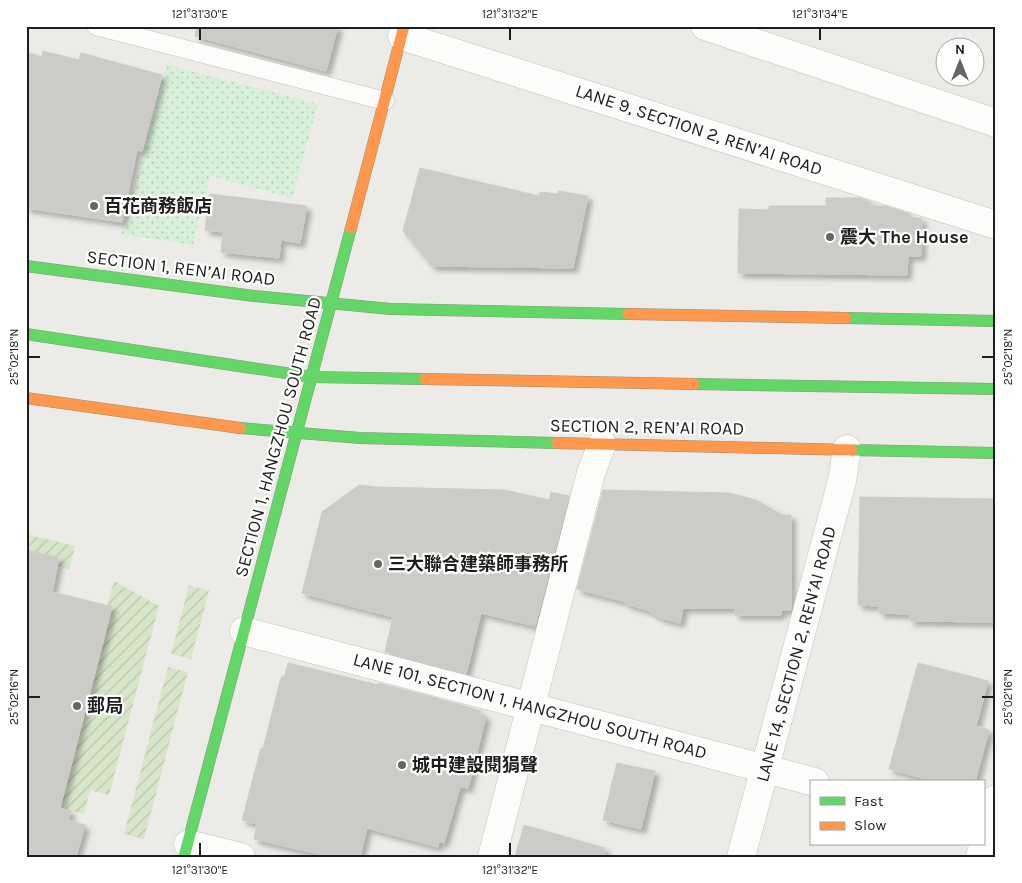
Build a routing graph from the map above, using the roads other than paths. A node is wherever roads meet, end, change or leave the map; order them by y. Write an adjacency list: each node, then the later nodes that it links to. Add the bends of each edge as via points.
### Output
1 (96, 26): 4 (lane)
2 (705, 26): 5 (street)
3 (403, 31): 4 (main road, SECTION 1, HANGZHOU SOUTH ROAD); 6 (street, LANE 9, SECTION 2, REN’AI ROAD)
4 (385, 101): 8 (main road, SECTION 1, HANGZHOU SOUTH ROAD)
5 (996, 123)
6 (996, 225)
7 (26, 266): 8 (main road, SECTION 1, REN’AI ROAD)
8 (330, 305): 9 (main road, via 411,310); 11 (main road, SECTION 1, HANGZHOU SOUTH ROAD)
9 (996, 321)
10 (26, 334): 11 (main road)
11 (312, 377): 12 (main road); 14 (main road, SECTION 1, HANGZHOU SOUTH ROAD)
12 (996, 389)
13 (26, 398): 14 (main road)
14 (297, 434): 15 (main road, SECTION 2, REN’AI ROAD); 18 (main road, SECTION 1, HANGZHOU SOUTH ROAD)
15 (602, 444): 16 (main road, SECTION 2, REN’AI ROAD); 19 (street, via 591,472)
16 (847, 449): 17 (main road, SECTION 2, REN’AI ROAD); 20 (street, LANE 14, SECTION 2, REN’AI ROAD, via 842,481)
17 (996, 453)
18 (244, 631): 19 (street, LANE 101, SECTION 1, HANGZHOU SOUTH ROAD); 25 (main road, SECTION 1, HANGZHOU SOUTH ROAD)
19 (532, 707): 20 (street, LANE 101, SECTION 1, HANGZHOU SOUTH ROAD); 27 (street)
20 (766, 769): 21 (street, LANE 101, SECTION 1, HANGZHOU SOUTH ROAD); 28 (street, LANE 14, SECTION 2, REN’AI ROAD)
21 (810, 781)
22 (996, 798): 23 (street)
23 (989, 827): 24 (street)
24 (984, 844)
25 (186, 850): 26 (street)
26 (241, 857)
27 (492, 857)
28 (741, 857)

